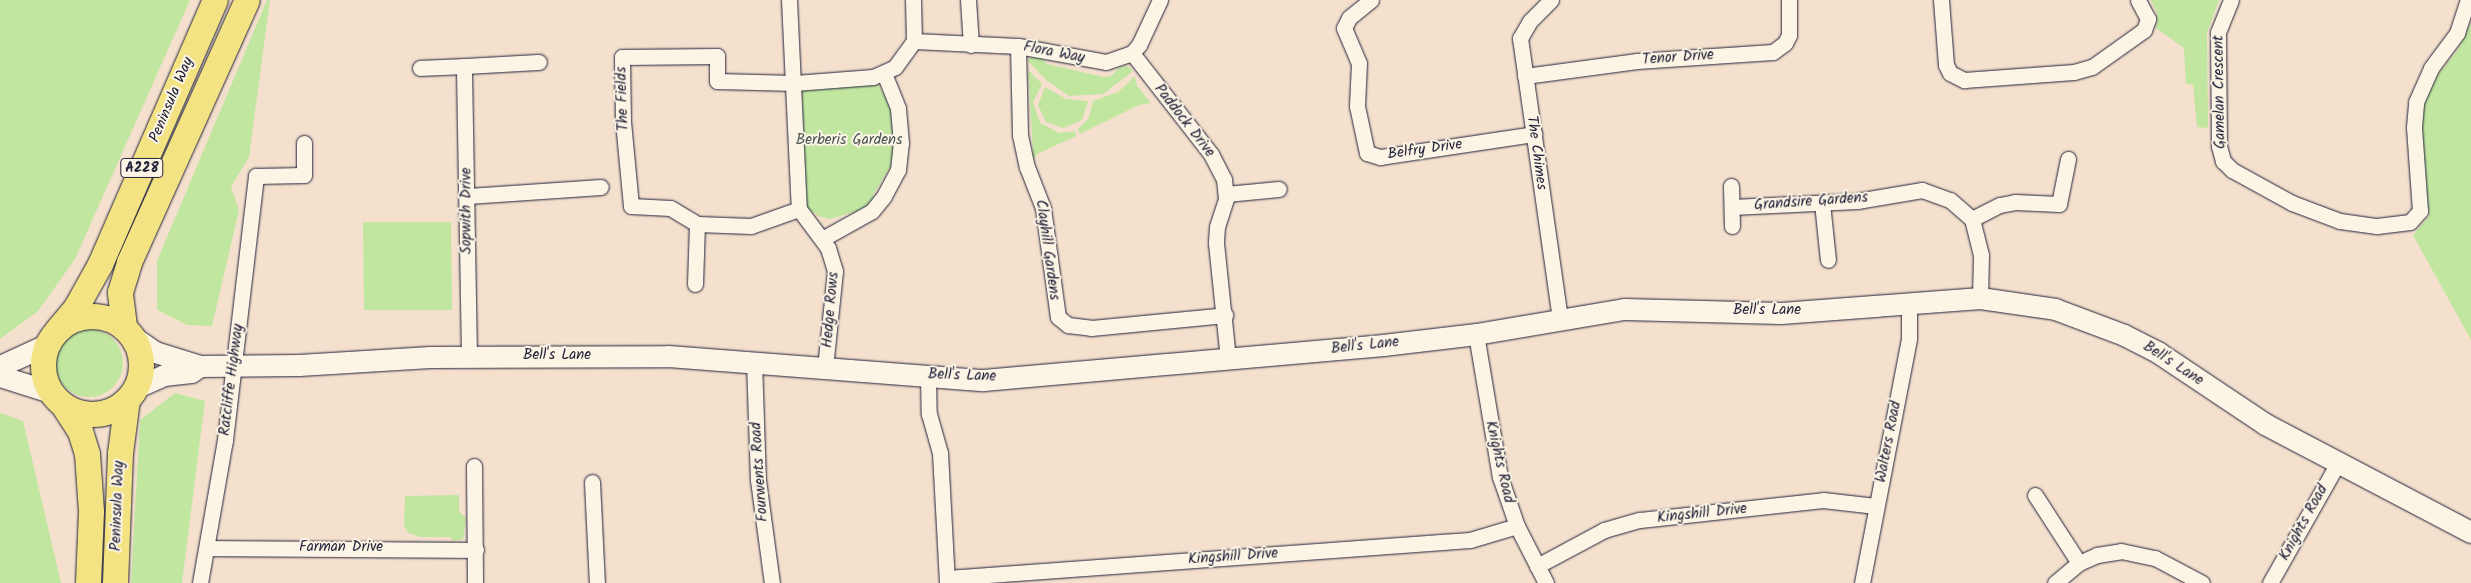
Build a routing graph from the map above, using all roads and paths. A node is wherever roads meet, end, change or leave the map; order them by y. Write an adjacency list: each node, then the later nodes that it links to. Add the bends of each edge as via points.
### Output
1 (215, 0): 47 (main road, Peninsula Way / A228, via 100,264 76,307)
2 (246, 0): 45 (main road, Peninsula Way / A228, via 129,262 120,292)
3 (789, 0): 23 (street)
4 (913, 0): 14 (street)
5 (968, 0): 15 (street)
6 (1160, 0): 17 (street, via 1146,36)
7 (1371, 0): 24 (street, Belfry Drive, via 1349,18 1344,28 1358,63 1357,106 1367,153 1380,157)
8 (1552, 0): 22 (street, The Chimes, via 1522,32)
9 (1789, 0): 22 (street, Tenor Drive, via 1789,35 1773,52 1637,61)
10 (1941, 0): 11 (street, via 1946,65 1950,73 1964,80 2074,72 2092,67 2144,30 2148,19)
11 (2138, 0)
12 (2232, 0): 13 (street, Gamelan Crescent, via 2220,22 2217,39 2219,146 2223,161 2232,170 2292,203 2340,222 2377,226 2410,222 2420,211 2414,128 2416,102 2430,68 2457,33)
13 (2468, 0)
14 (914, 41): 15 (street, Flora Way); 21 (street, via 903,59)
15 (971, 45): 16 (street, Flora Way)
16 (1018, 46): 17 (street, Flora Way, via 1098,61 1120,59); 43 (street, Clayhill Gardens, via 1020,135 1043,208 1058,316 1068,325 1091,328)
17 (1132, 53): 30 (street, Paddock Drive, via 1211,154 1220,169)
18 (539, 62): 19 (street)
19 (464, 66): 20 (street); 31 (street, Sopwith Drive)
20 (420, 68)
21 (884, 74): 23 (street); 38 (street, via 898,108 901,143 898,170 872,211)
22 (1525, 76): 24 (street, The Chimes)
23 (795, 83): 34 (street); 36 (street, The Fields, via 717,80 717,56 622,57 623,122 631,206 670,208)
24 (1534, 134): 44 (street, The Chimes)
25 (304, 143): 53 (street, Ratcliffe Highway, via 304,174 256,176)
26 (2068, 159): 35 (street, via 2059,204 2016,202)
27 (1731, 186): 33 (street)
28 (600, 187): 31 (street)
29 (1279, 190): 30 (street)
30 (1226, 194): 43 (street, Paddock Drive, via 1216,243)
31 (468, 196): 48 (street, Sopwith Drive)
32 (1822, 203): 33 (street, Grandsire Gardens); 35 (street, Grandsire Gardens, via 1922,190 1950,200); 39 (street)
33 (1732, 207): 37 (street)
34 (799, 209): 36 (street, The Fields, via 753,226); 38 (street, Hedge Rows)
35 (1972, 219): 41 (street, via 1981,256)
36 (697, 224): 40 (street)
37 (1732, 226)
38 (822, 239): 54 (street, Hedge Rows, via 832,255 835,271)
39 (1828, 260)
40 (695, 284)
41 (1980, 298): 42 (street, Bell's Lane); 59 (street, Bell's Lane, via 2055,309 2124,334 2159,353 2265,424)
42 (1909, 301): 44 (street, Bell's Lane, via 1782,312 1624,309); 63 (street, Walters Road, via 1909,339)
43 (1225, 315): 49 (street, Paddock Drive)
44 (1560, 318): 46 (street, Bell's Lane)
45 (128, 331): 47 (main road, via 94,316 79,317); 52 (street, Bell's Lane, via 155,352); 57 (main road, via 140,365)
46 (1476, 334): 49 (street, Bell's Lane); 64 (street, Knights Road, via 1500,477)
47 (52, 337): 51 (street); 58 (main road, via 43,373)
48 (469, 356): 50 (street, Bell's Lane, via 626,355); 53 (street, Bell's Lane)
49 (1228, 360): 55 (street, Bell's Lane, via 983,380)
50 (754, 361): 54 (street, Bell's Lane); 76 (street, Fourwents Road, via 759,489)
51 (0, 366)
52 (200, 366): 53 (street, Bell's Lane); 57 (street, Bell's Lane, via 191,372 164,376)
53 (232, 367): 66 (street, Ratcliffe Highway, via 225,440)
54 (825, 368): 55 (street, Bell's Lane)
55 (928, 375): 70 (street, via 929,414 940,460)
56 (0, 376): 58 (street)
57 (131, 394): 58 (main road, via 105,412 89,414); 72 (main road, Peninsula Way, via 120,453)
58 (57, 398): 71 (main road, Peninsula Way, via 80,432 87,454 91,512)
59 (2338, 463): 65 (street, Bell's Lane); 81 (street, Knights Road)
60 (474, 466): 67 (street)
61 (592, 482): 75 (street)
62 (2035, 495): 68 (street)
63 (1876, 506): 69 (street, Kingshill Drive, via 1823,500 1640,520 1604,530); 78 (street, Walters Road)
64 (1517, 526): 69 (street, Knights Road); 70 (street, Kingshill Drive, via 1470,540)
65 (2471, 532)
66 (206, 548): 67 (street, Farman Drive); 73 (street, Ratcliffe Highway)
67 (476, 550): 74 (street)
68 (2079, 563): 79 (street); 80 (street, via 2110,552 2132,552 2155,558)
69 (1537, 566): 77 (street, Knights Road)
70 (947, 580)
71 (88, 583)
72 (115, 583)
73 (200, 583)
74 (475, 583)
75 (597, 583)
76 (772, 583)
77 (1546, 583)
78 (1862, 583)
79 (2055, 583)
80 (2202, 583)
81 (2270, 583)

